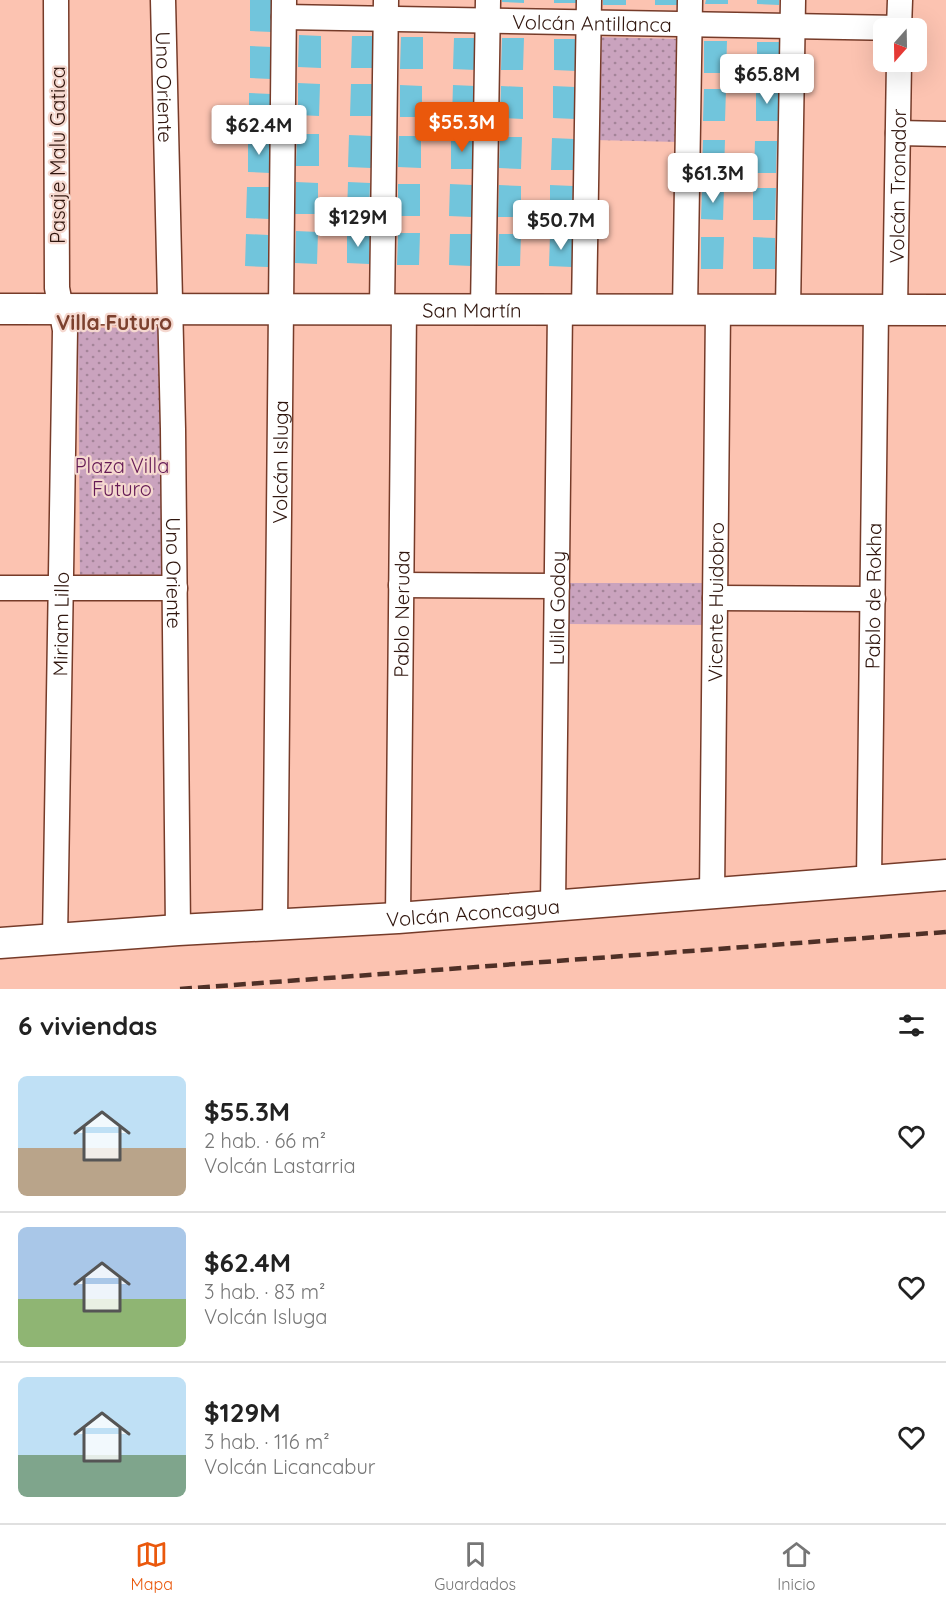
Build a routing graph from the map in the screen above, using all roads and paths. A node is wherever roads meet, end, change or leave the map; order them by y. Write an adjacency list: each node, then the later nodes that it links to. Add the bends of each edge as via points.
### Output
1 (56, 0): 18 (street, Pasaje Malu Gatica, via 57,288)
2 (163, 0): 19 (street, Uno Oriente)
3 (690, 0): 11 (street)
4 (793, 0): 12 (street)
5 (900, 0): 10 (street)
6 (284, 8): 7 (street, Volcán Antillanca); 20 (street, Volcán Isluga)
7 (386, 9): 8 (street, Volcán Antillanca); 21 (street, Pablo Neruda)
8 (488, 10): 9 (street, Volcán Antillanca); 22 (street)
9 (589, 11): 11 (street, Volcán Antillanca); 23 (street, Lulila Godoy)
10 (899, 18)
11 (690, 24): 12 (street, Volcán Antillanca); 24 (street)
12 (792, 26): 13 (street, Volcán Antillanca); 26 (street)
13 (873, 28)
14 (899, 72): 15 (street, Volcán Tronador)
15 (898, 133): 16 (street); 27 (street, Volcán Tronador)
16 (946, 134)
17 (0, 309): 18 (street, San Martín)
18 (61, 309): 19 (street, San Martín); 32 (street, Miriam Lillo, via 65,330)
19 (170, 309): 20 (street, San Martín); 33 (street, Uno Oriente)
20 (281, 309): 21 (street, San Martín); 41 (street, Volcán Isluga)
21 (393, 309): 22 (street, San Martín); 29 (street, Pablo Neruda)
22 (483, 309): 23 (street, San Martín)
23 (572, 310): 24 (street, San Martín); 30 (street, Lulila Godoy)
24 (685, 310): 25 (street, San Martín)
25 (718, 310): 26 (street, San Martín); 34 (street, Vicente Huidobro)
26 (788, 310): 27 (street, San Martín)
27 (886, 310): 28 (street, San Martín); 35 (street, Pablo de Rokha)
28 (946, 310)
29 (401, 585): 30 (street); 40 (street, Pablo Neruda)
30 (557, 586): 39 (street, Lulila Godoy)
31 (0, 588): 32 (street)
32 (60, 588): 33 (street); 43 (street, Miriam Lillo)
33 (175, 588): 42 (street, Uno Oriente)
34 (715, 598): 35 (street); 38 (street, Vicente Huidobro)
35 (873, 599): 37 (street, Pablo de Rokha)
36 (946, 875): 37 (street, Volcán Aconcagua)
37 (869, 882): 38 (street, Volcán Aconcagua)
38 (712, 894): 39 (street, Volcán Aconcagua)
39 (554, 905): 40 (street, Volcán Aconcagua)
40 (398, 918): 41 (street, Volcán Aconcagua)
41 (275, 924): 42 (street, Volcán Aconcagua)
42 (178, 930): 43 (street, Volcán Aconcagua)
43 (55, 939): 44 (street, Volcán Aconcagua)
44 (0, 943)

